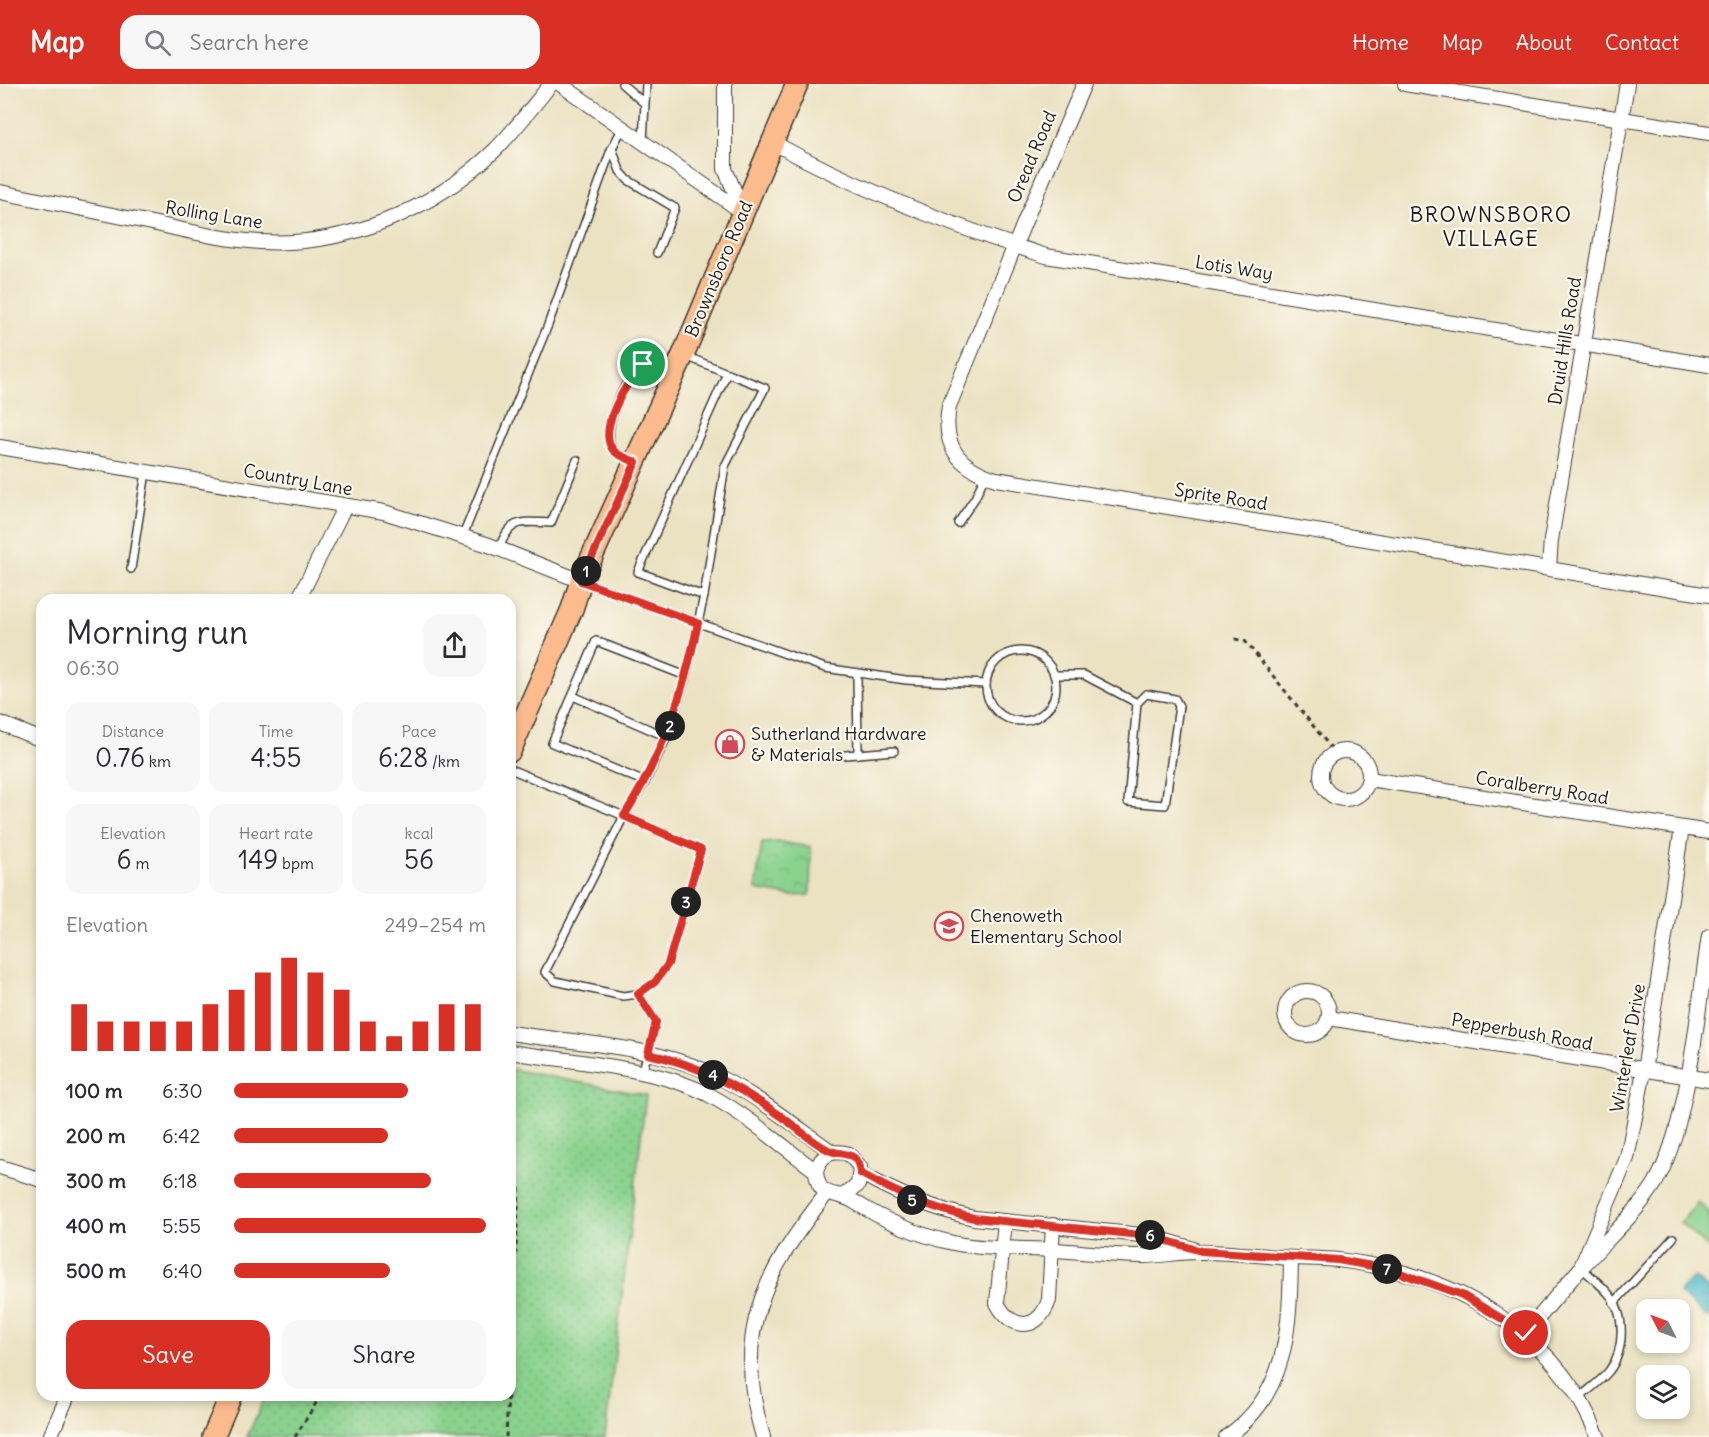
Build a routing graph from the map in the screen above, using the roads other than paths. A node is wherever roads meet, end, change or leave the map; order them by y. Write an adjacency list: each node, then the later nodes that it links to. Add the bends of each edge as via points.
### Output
1 (551, 84): 17 (street, Rolling Lane, via 495,150 461,178 426,202 384,222 328,238 294,243 226,238)
2 (560, 84): 12 (street)
3 (622, 84): 10 (lane)
4 (646, 84): 10 (lane)
5 (724, 84): 18 (street, via 725,169)
6 (797, 84): 15 (main road, Brownsboro Road)
7 (1084, 84): 19 (street, Oread Road)
8 (1405, 84): 11 (street)
9 (1627, 84): 11 (street, Druid Hills Road)
10 (644, 104): 14 (lane)
11 (1620, 119): 13 (street); 21 (street, Druid Hills Road)
12 (622, 128): 14 (street); 16 (lane)
13 (1709, 134)
14 (643, 142): 18 (street)
15 (772, 142): 18 (main road, Brownsboro Road); 19 (street, Lotis Way, via 843,179)
16 (612, 148): 20 (lane, via 620,171 628,180 675,208); 32 (lane, via 548,325)
17 (0, 192)
18 (744, 213): 22 (main road, Brownsboro Road)
19 (1015, 246): 21 (street, Lotis Way, via 1046,256); 29 (street, Sprite Road, via 958,382 946,425 952,449 961,460)
20 (657, 253)
21 (1583, 344): 23 (street, Lotis Way); 34 (street, Druid Hills Road)
22 (680, 361): 24 (lane); 27 (main road, Brownsboro Road); 27 (lane, via 643,364 619,399 609,425 611,445 615,452)
23 (1709, 364)
24 (727, 373): 39 (lane, via 765,388 725,466); 39 (lane, via 638,572)
25 (0, 447): 28 (street, Country Lane)
26 (577, 460): 33 (lane, via 551,523 517,523 508,529)
27 (636, 462): 36 (main road, Brownsboro Road)
28 (146, 472): 30 (street, Country Lane); 35 (lane)
29 (986, 476): 31 (lane); 34 (street, Sprite Road)
30 (345, 506): 32 (street, Country Lane, via 396,515); 37 (street)
31 (958, 523)
32 (462, 538): 33 (street, Country Lane)
33 (499, 549): 36 (street, Country Lane)
34 (1549, 568): 38 (street, Sprite Road)
35 (131, 569)
36 (581, 581): 40 (lane); 48 (main road, Brownsboro Road)
37 (301, 594)
38 (1709, 595)
39 (704, 596): 40 (lane)
40 (698, 623): 41 (lane, via 825,668); 43 (lane)
41 (857, 673): 44 (lane); 52 (lane)
42 (1054, 675): 44 (lane, via 1047,663 1023,651 1010,653 994,665); 44 (lane, via 1056,688 1044,712 1019,721 1005,717 991,703); 46 (lane, via 1084,675)
43 (686, 676): 45 (lane, via 596,641); 49 (lane)
44 (986, 684)
45 (573, 696): 49 (lane); 56 (lane, via 552,743)
46 (1137, 703): 46 (lane, via 1128,802 1165,805 1179,706 1175,699 1161,695 1146,694)
47 (0, 723): 50 (street)
48 (516, 737)
49 (667, 737): 56 (lane)
50 (36, 738)
51 (894, 751): 52 (lane)
52 (858, 754): 53 (lane)
53 (822, 757)
54 (516, 771): 57 (lane)
55 (1369, 780): 55 (street, via 1369,770 1358,755 1349,751 1335,753 1324,762 1321,771 1321,781 1332,796 1341,799 1359,795); 58 (street, Coralberry Road)
56 (645, 782): 57 (lane)
57 (624, 816): 61 (lane, via 701,850 668,964 655,982); 61 (lane, via 545,972 555,981 623,996)
58 (1682, 828): 59 (street, Coralberry Road); 66 (street, Winterleaf Drive)
59 (1709, 832)
60 (1709, 936): 68 (street, Winterleaf Drive)
61 (638, 994): 65 (lane, via 656,1022)
62 (1329, 1018): 66 (street, Pepperbush Road)
63 (516, 1034): 65 (street)
64 (516, 1053): 67 (street)
65 (648, 1054): 67 (lane); 70 (street, via 708,1072 757,1099)
66 (1644, 1071): 68 (street, Pepperbush Road); 84 (street, Winterleaf Drive, via 1627,1158)
67 (642, 1074): 72 (street, via 668,1079 712,1096)
68 (1687, 1077): 69 (street, Pepperbush Road); 84 (street, Winterleaf Drive, via 1676,1128 1654,1184)
69 (1709, 1080)
70 (832, 1152): 72 (street, via 818,1162); 73 (street, via 849,1154 856,1160)
71 (0, 1167): 74 (street)
72 (816, 1171): 75 (street, via 820,1187)
73 (860, 1173): 76 (street, via 858,1185); 77 (street, via 945,1212)
74 (36, 1178)
75 (827, 1193): 76 (street); 92 (street, via 779,1259 759,1299 752,1341 751,1387)
76 (844, 1195): 80 (street, via 922,1235 955,1243)
77 (1005, 1221): 78 (street); 80 (street)
78 (1053, 1226): 81 (street); 82 (street, via 1151,1236)
79 (1673, 1238): 85 (lane)
80 (1003, 1246): 81 (street); 81 (street, via 997,1303 1011,1322 1025,1325 1038,1319 1049,1300)
81 (1052, 1250): 82 (street, via 1143,1256)
82 (1201, 1251): 83 (street)
83 (1292, 1258): 86 (street, via 1338,1260 1414,1277 1462,1295); 93 (street, via 1287,1337 1280,1368 1264,1400 1240,1428)
84 (1581, 1267): 85 (lane, via 1610,1294); 86 (street, Winterleaf Drive)
85 (1614, 1303): 87 (lane, via 1622,1338 1619,1354 1609,1371)
86 (1526, 1333): 87 (street, via 1544,1350)
87 (1578, 1399): 94 (street)
88 (65, 1401): 90 (street)
89 (228, 1401): 91 (main road)
90 (50, 1437)
91 (213, 1437)
92 (763, 1437)
93 (1226, 1437)
94 (1598, 1437)

